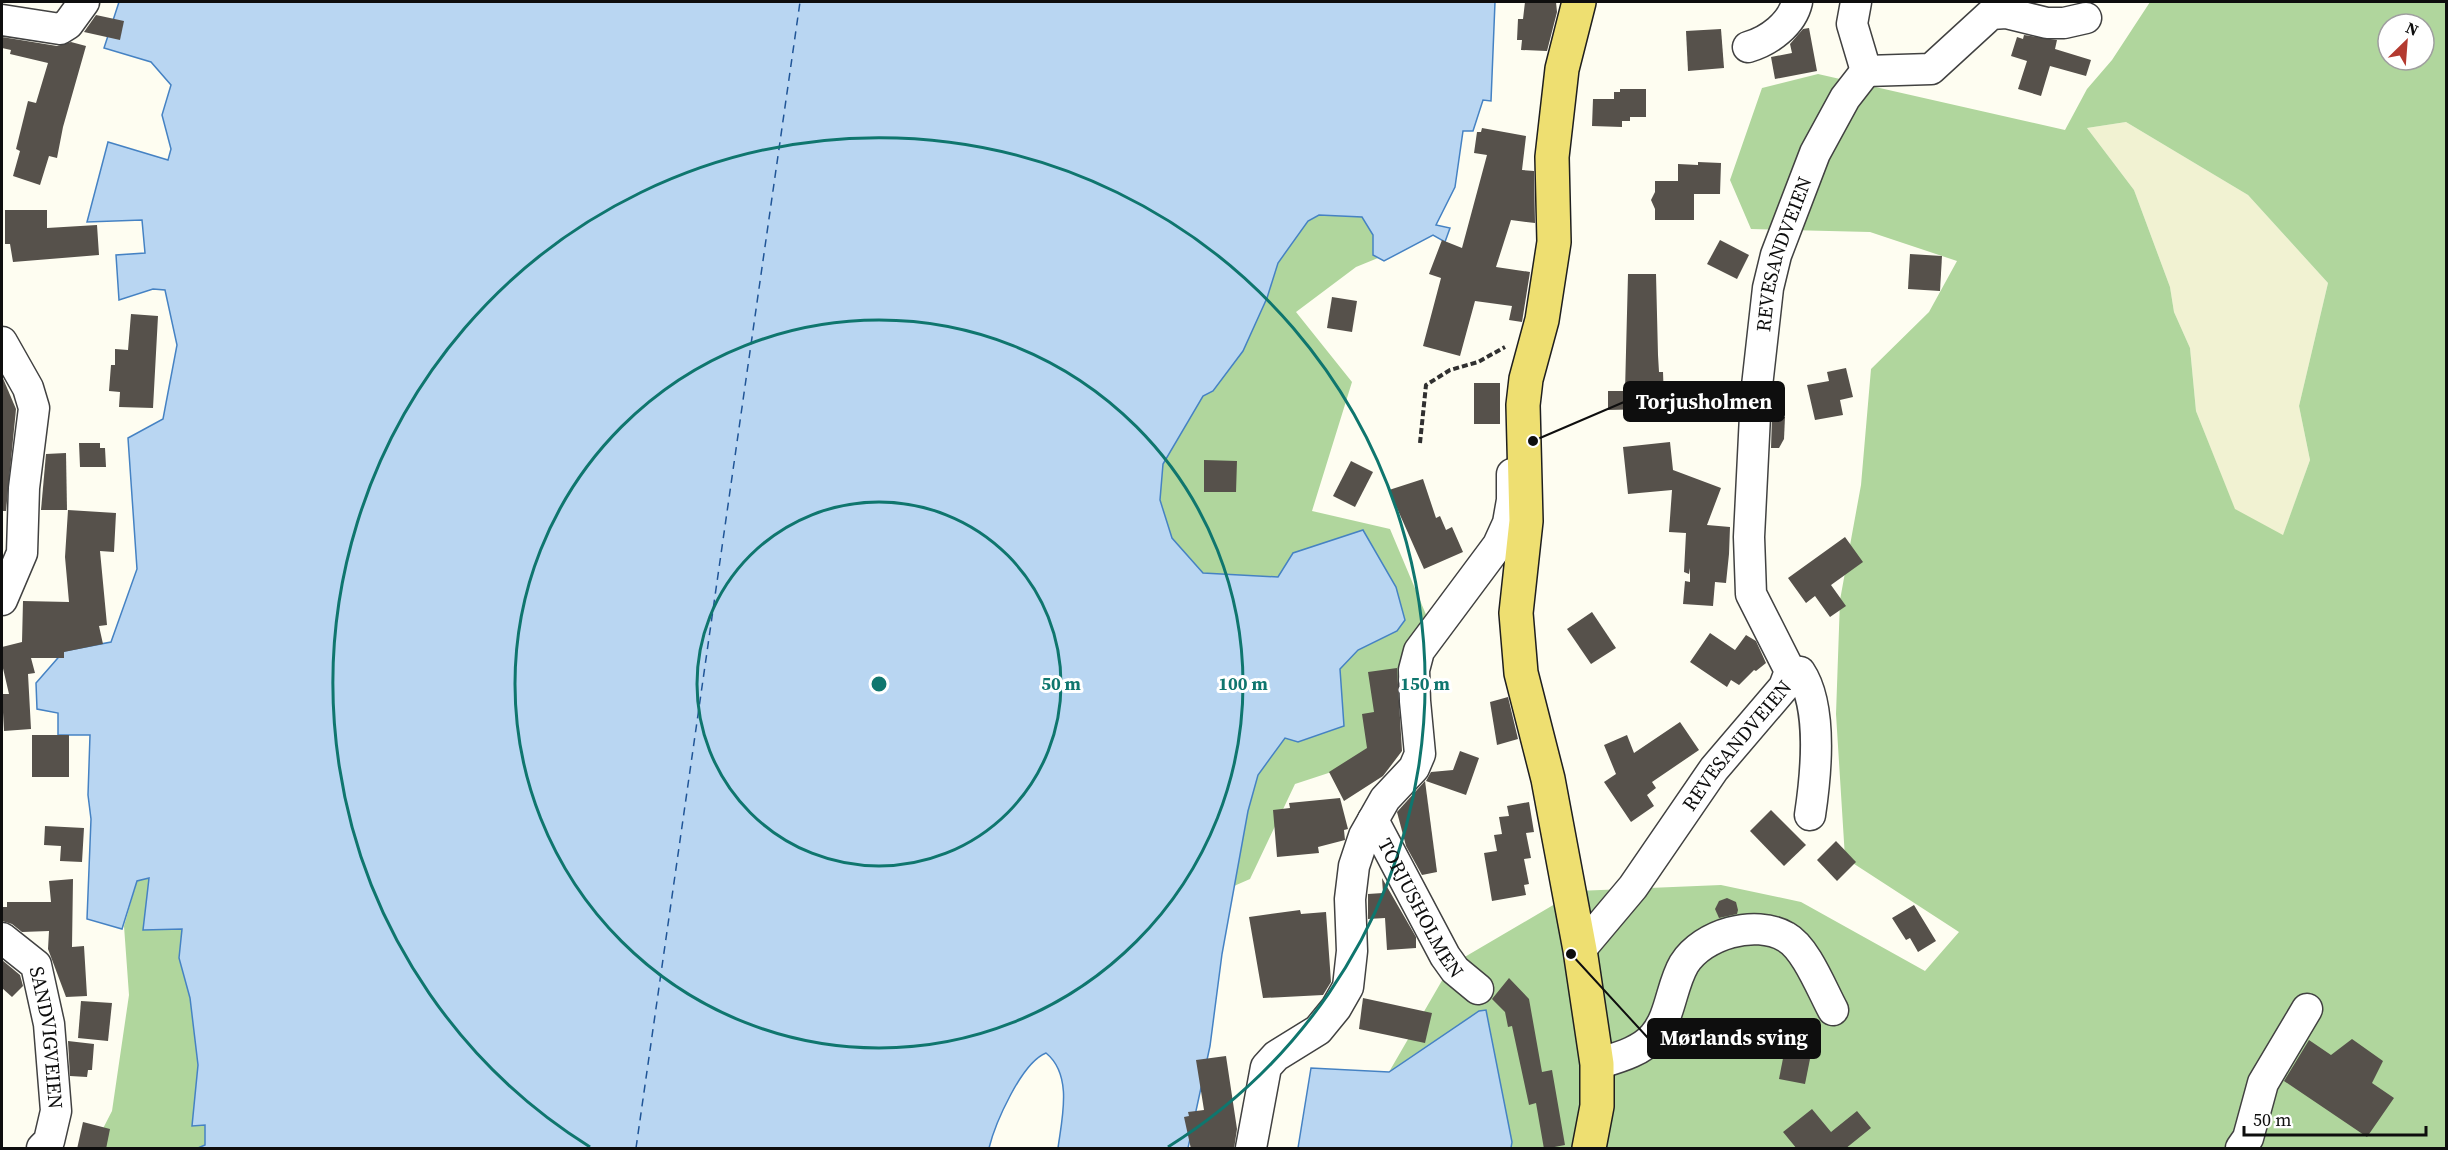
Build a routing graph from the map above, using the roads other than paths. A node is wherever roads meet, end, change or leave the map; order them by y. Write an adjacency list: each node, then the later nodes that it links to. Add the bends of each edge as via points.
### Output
1 (84, 2): 6 (street, via 60,29)
2 (1579, 2): 10 (main road, via 1562,69 1552,158 1554,242 1542,320 1526,379)
3 (1797, 2): 7 (street, via 1783,26 1769,38)
4 (1856, 2): 8 (street, via 1852,24)
5 (2086, 18): 8 (street, via 2047,23 2006,13 1991,14 1931,69)
6 (2, 20)
7 (1748, 47)
8 (1866, 71): 12 (street, REVESANDVEIEN, via 1845,98 1815,153 1776,255 1768,288 1756,395 1749,537 1751,594)
9 (2, 342): 11 (street, via 28,388 34,408 24,488 22,552)
10 (1522, 434): 14 (street, TORJUSHOLMEN, via 1514,441 1512,500 1508,523 1498,545 1419,651 1414,670 1420,754 1414,768 1385,799); 16 (main road, via 1526,521 1516,613 1517,643 1548,779)
11 (2, 600)
12 (1790, 671): 13 (street, via 1800,672 1807,683 1813,708 1815,783); 16 (street, REVESANDVEIEN, via 1784,687 1714,769 1633,887)
13 (1810, 815)
14 (1373, 820): 17 (street, TORJUSHOLMEN, via 1445,956); 22 (street, TORJUSHOLMEN, via 1354,866 1347,987 1318,1030 1276,1056 1266,1067)
15 (2, 938): 21 (street, SANDVIGVEIEN, via 36,965 49,1024 56,1111 50,1141)
16 (1580, 950): 20 (main road)
17 (1478, 989)
18 (1833, 1010): 20 (street, via 1808,962 1787,937 1762,929 1731,933 1692,953 1654,1036 1635,1051)
19 (2307, 1010): 24 (street, via 2263,1083 2248,1138)
20 (1597, 1065): 23 (main road, via 1597,1106)
21 (42, 1149)
22 (1251, 1149)
23 (1589, 1149)
24 (2241, 1149)

